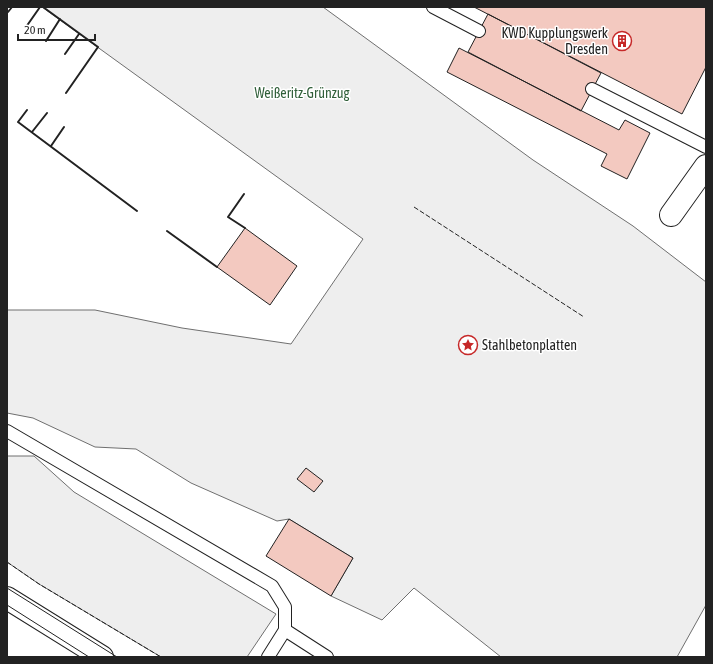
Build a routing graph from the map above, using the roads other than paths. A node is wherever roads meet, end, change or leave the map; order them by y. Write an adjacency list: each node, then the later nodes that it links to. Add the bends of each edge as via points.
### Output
1 (432, 7): 2 (lane)
2 (479, 31)
3 (592, 89): 4 (lane)
4 (706, 147)
5 (706, 166): 6 (street)
6 (671, 215)
7 (7, 431): 9 (lane, via 272,586 285,607)
8 (7, 598): 10 (street)
9 (285, 630): 11 (lane); 12 (lane)
10 (102, 657)
11 (268, 657)
12 (327, 657)

